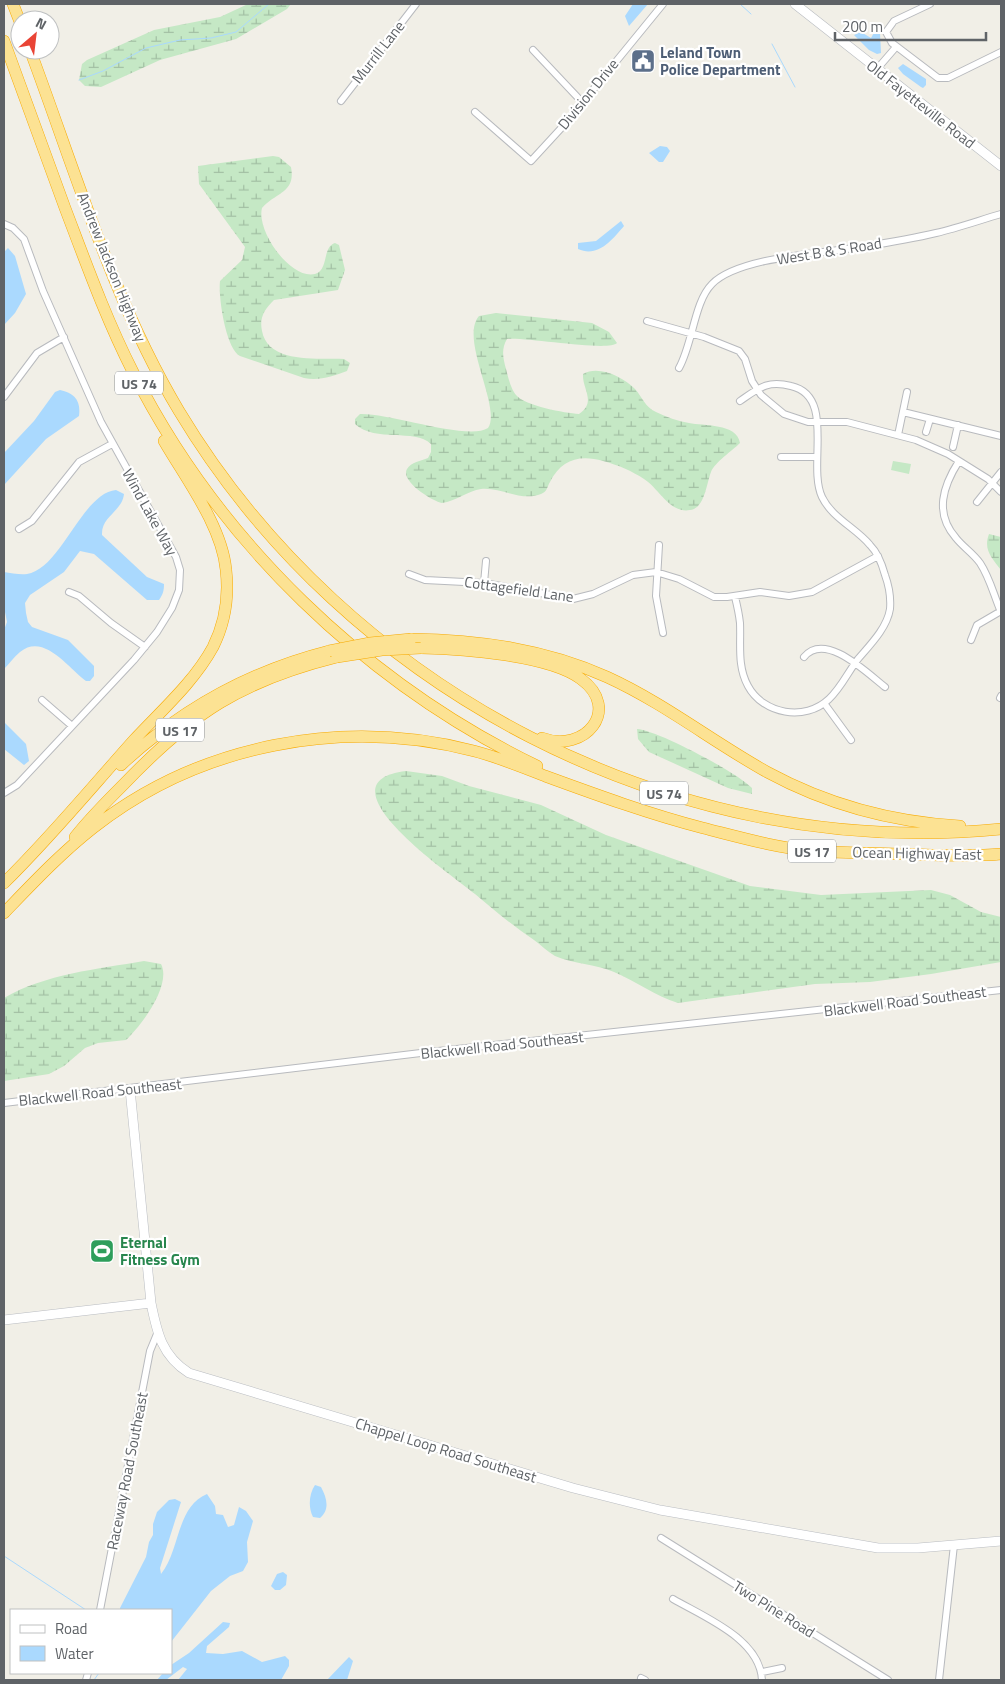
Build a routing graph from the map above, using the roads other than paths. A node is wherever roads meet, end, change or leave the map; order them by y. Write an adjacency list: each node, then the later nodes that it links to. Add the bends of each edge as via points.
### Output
1 (416, 4): 11 (street, Murrill Lane)
2 (663, 4): 12 (street, Division Drive)
3 (795, 4): 10 (street, Old Fayetteville Road)
4 (930, 4): 6 (street, via 890,24 887,36)
5 (4, 41): 21 (highway, Andrew Jackson Highway / US 74, via 90,276)
6 (896, 47): 8 (street, via 934,76 943,78); 10 (street)
7 (534, 50): 12 (street)
8 (1001, 52)
9 (34, 60): 61 (highway, Andrew Jackson Highway / US 74, via 129,314 158,374 212,461 259,524 341,608 428,677)
10 (877, 69): 14 (street, Old Fayetteville Road)
11 (341, 100)
12 (582, 102): 13 (street, Division Drive, via 531,161)
13 (475, 112)
14 (1001, 166)
15 (1001, 214): 18 (street, West B & S Road, via 936,233 735,269 719,278 705,293)
16 (4, 224): 19 (street, Wind Lake Way, via 24,239)
17 (647, 321): 18 (street)
18 (693, 334): 20 (street, West B & S Road); 22 (street, via 740,351)
19 (64, 337): 24 (street, via 37,353); 33 (street, Wind Lake Way)
20 (679, 368)
21 (133, 373): 65 (highway, Andrew Jackson Highway / US 74, via 173,441 215,501 260,556 321,618 380,668 448,716 515,755); 66 (highway, via 156,426 220,542 226,568 226,606 217,638 202,665)
22 (757, 390): 25 (street); 28 (street, via 784,414); 28 (street, via 776,382 801,388 812,400)
23 (907, 392): 26 (street)
24 (4, 397)
25 (740, 401)
26 (903, 412): 27 (street); 31 (street)
27 (930, 419): 29 (street); 30 (street)
28 (817, 422): 31 (street, via 847,422); 36 (street)
29 (958, 425): 32 (street); 34 (street)
30 (926, 432)
31 (898, 435): 37 (street, via 932,446)
32 (1001, 436)
33 (112, 444): 42 (street, via 79,462 32,521); 54 (street, Wind Lake Way, via 176,557 180,570 175,602)
34 (953, 447)
35 (782, 457): 36 (street)
36 (817, 457): 44 (street, via 818,484 826,504 866,540)
37 (959, 461): 39 (street); 51 (street, via 943,494 945,519 956,538 985,571)
38 (1001, 472): 39 (street)
39 (993, 484): 40 (street); 41 (street)
40 (1001, 492)
41 (977, 502)
42 (19, 529)
43 (659, 545): 46 (street)
44 (878, 556): 50 (street, Cottagefield Lane, via 804,594 782,596 754,592); 57 (street, via 890,592 889,612)
45 (486, 561): 48 (street)
46 (656, 572): 48 (street, Cottagefield Lane, via 633,575 593,594 573,599); 50 (street, Cottagefield Lane, via 714,596); 52 (street, via 656,603)
47 (409, 574): 48 (street, Cottagefield Lane, via 425,580)
48 (484, 583)
49 (69, 592): 54 (street, via 80,596 111,624)
50 (735, 597): 60 (street, via 740,621 741,665 752,692 763,703 784,712 806,711)
51 (1001, 611): 53 (street, via 976,625)
52 (663, 633)
53 (971, 640)
54 (145, 647): 62 (street, Wind Lake Way)
55 (333, 654): 61 (highway, bridge, via 421,648 483,652 559,668 586,683 598,701 598,714 593,726 570,742 545,740); 66 (highway, US 17, via 265,671 190,709 145,743); 67 (highway, US 17, bridge, via 370,643 411,639 491,643 550,656 593,671 654,701 768,772 849,807 934,824); 69 (highway, US 17, via 261,682 194,718 86,822)
56 (804, 657): 57 (street, via 812,650 823,649)
57 (855, 663): 58 (street); 60 (street)
58 (885, 687)
59 (42, 700): 62 (street)
60 (824, 704): 63 (street)
61 (493, 718): 67 (highway, Andrew Jackson Highway / US 74, via 557,752 618,777 668,795 741,814 859,831 934,833)
62 (72, 726): 64 (street, Wind Lake Way, via 17,786)
63 (851, 740)
64 (4, 793)
65 (628, 806): 68 (highway, Ocean Highway East / US 17, via 701,828 811,851); 69 (highway, via 516,765 458,748 390,737 317,739 254,750 183,774 110,816)
66 (71, 812): 70 (highway, US 17)
67 (1001, 827)
68 (1001, 854)
69 (60, 856): 71 (highway, US 17)
70 (4, 883)
71 (4, 914)
72 (1001, 990): 73 (street, Blackwell Road Southeast, via 421,1053)
73 (130, 1089): 74 (street, Blackwell Road Southeast); 75 (street, Chappel Loop Road Southeast)
74 (4, 1103)
75 (151, 1303): 76 (street); 77 (street, Chappel Loop Road Southeast)
76 (4, 1320)
77 (157, 1334): 80 (street, Chappel Loop Road Southeast, via 174,1362 200,1378 618,1500 868,1546); 82 (street, Raceway Road Southeast, via 150,1350)
78 (660, 1538): 86 (street, Two Pine Road)
79 (1001, 1540): 80 (street, Chappel Loop Road Southeast)
80 (954, 1545): 87 (street)
81 (673, 1600): 84 (street, via 736,1637 749,1649)
82 (100, 1609)
83 (782, 1668): 84 (street)
84 (762, 1672): 85 (street)
85 (762, 1680)
86 (888, 1680)
87 (938, 1680)

